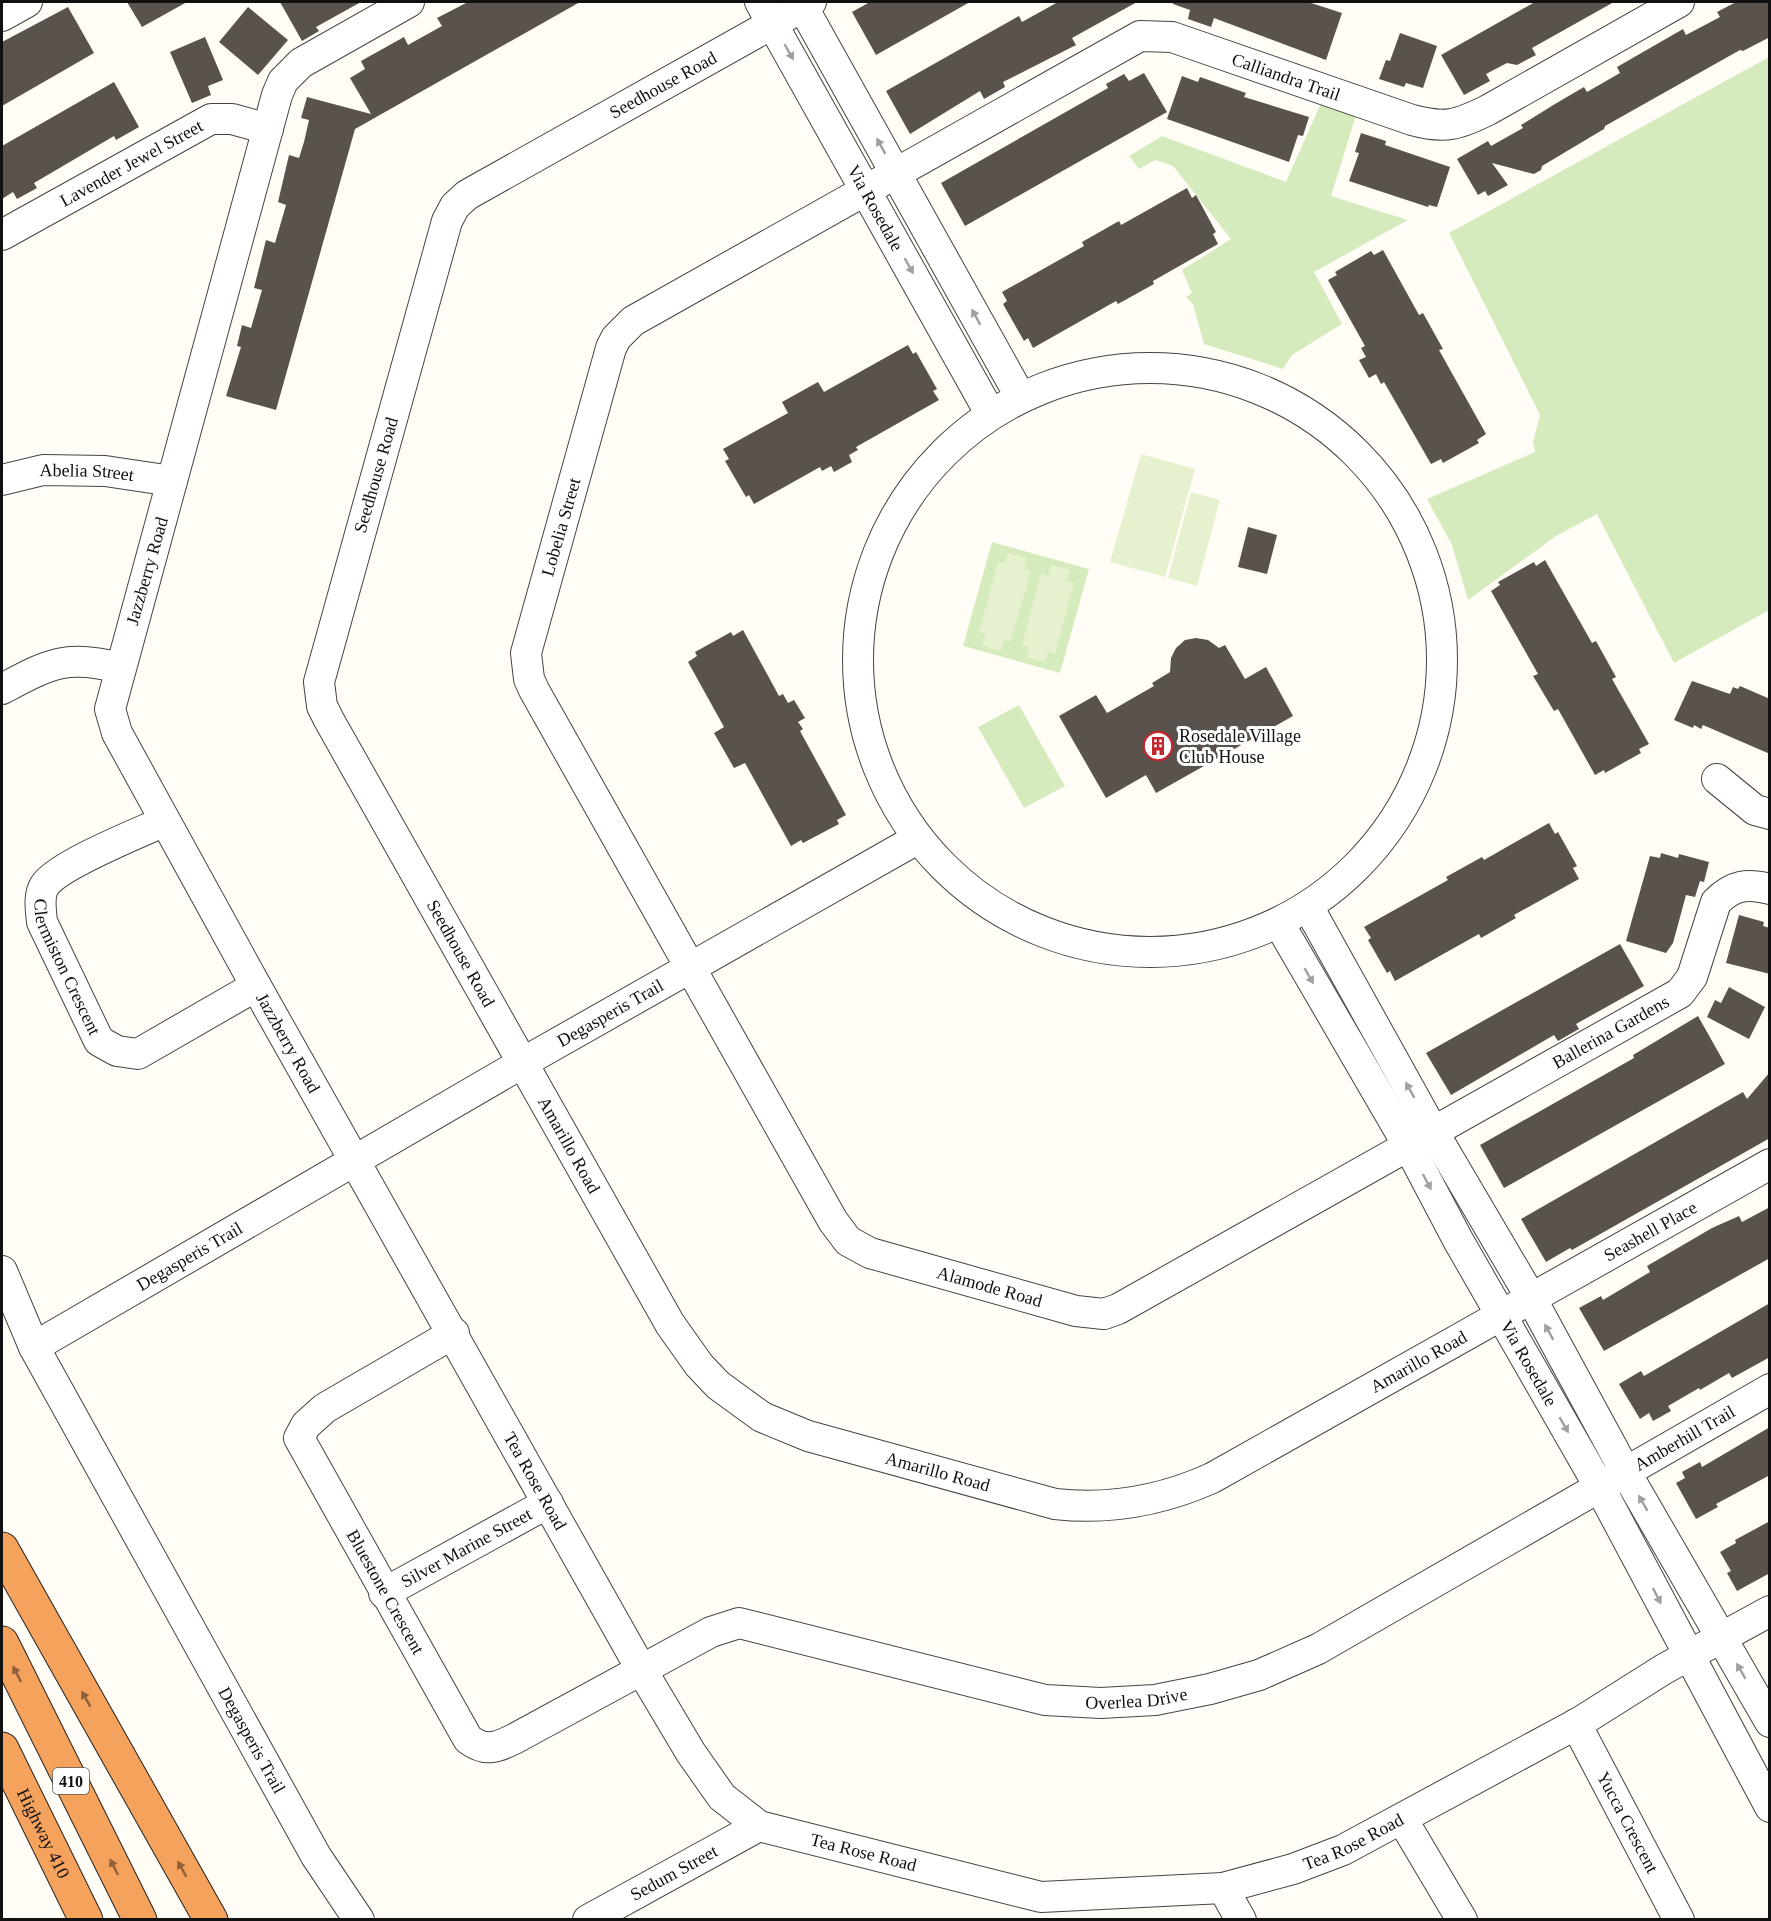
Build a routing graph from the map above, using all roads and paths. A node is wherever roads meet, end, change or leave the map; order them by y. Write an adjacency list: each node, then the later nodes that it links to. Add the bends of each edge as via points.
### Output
1 (27, 2): 6 (street)
2 (409, 2): 7 (street, Jazzberry Road, via 291,71 277,95)
3 (1679, 2): 8 (street, Calliandra Trail, via 1488,110 1463,123 1447,126 1412,120 1172,37 1140,36)
4 (804, 3): 5 (street, Seedhouse Road); 8 (street, Via Rosedale, one-way to 4)
5 (766, 12): 9 (street, Via Rosedale, one-way to 9); 26 (street, Seedhouse Road, via 466,195 455,206 447,221 322,668 320,693 329,720)
6 (2, 16)
7 (268, 129): 10 (street, Lavender Jewel Street, via 232,119 211,120); 14 (street, Jazzberry Road)
8 (896, 173): 9 (street, Calliandra Trail); 11 (street, Via Rosedale, one-way to 8)
9 (866, 190): 12 (street, Via Rosedale, one-way to 12); 24 (street, Lobelia Street, via 633,321 616,338 526,653 534,690)
10 (2, 235)
11 (1021, 398): 12 (street); 22 (street, via 1097,372 1165,368 1224,377 1279,398 1334,433 1367,464 1400,509 1427,565 1440,620 1442,679 1436,723 1414,786 1382,838 1359,865)
12 (990, 413): 20 (street, via 940,455 903,502 871,570 860,612 857,667 868,741 883,780)
13 (2, 480): 14 (street, Abelia Street, via 43,470 105,471)
14 (172, 481): 15 (street, Jazzberry Road)
15 (120, 668): 16 (street, via 91,661 59,662); 19 (street, Jazzberry Road, via 110,709 117,733)
16 (2, 689)
17 (1717, 779): 18 (street, via 1755,810)
18 (1770, 814)
19 (165, 821): 25 (street, Jazzberry Road); 25 (street, Clermiston Crescent, via 66,869 45,885 40,903 42,922 99,1041 117,1051 138,1054)
20 (917, 839): 23 (street, via 985,901 1047,933 1085,944 1120,951 1184,950); 24 (street, Degasperis Trail)
21 (1770, 889): 27 (street, Ballerina Gardens, via 1744,884 1716,902 1692,977 1680,993)
22 (1310, 909): 23 (street); 27 (street, Via Rosedale, one-way to 22)
23 (1280, 926): 27 (street, Via Rosedale, one-way to 27)
24 (691, 968): 26 (street, Degasperis Trail); 27 (street, Alamode Road, via 833,1221 848,1241 870,1253 1076,1311 1104,1314 1118,1309)
25 (256, 986): 28 (street, Jazzberry Road)
26 (524, 1062): 28 (street, Degasperis Trail); 32 (street, Amarillo Road, via 670,1324 718,1385 762,1417 808,1436 1055,1504 1124,1505 1189,1489)
27 (1421, 1140): 31 (street, Via Rosedale); 32 (street, Via Rosedale, one-way to 32)
28 (356, 1162): 33 (street, Tea Rose Road); 34 (street, Degasperis Trail)
29 (1770, 1164): 31 (street, Seashell Place)
30 (2, 1271): 34 (street)
31 (1531, 1298): 32 (street, Amarillo Road); 36 (street, Via Rosedale, one-way to 31)
32 (1501, 1314): 37 (street, Via Rosedale, one-way to 37)
33 (453, 1334): 38 (street, Tea Rose Road); 40 (street, Bluestone Crescent, via 325,1408 306,1425 299,1438)
34 (34, 1347): 58 (street, Degasperis Trail, via 316,1856)
35 (1770, 1389): 36 (street, Amberhill Trail)
36 (1624, 1470): 37 (street, Amberhill Trail); 42 (street, Via Rosedale, one-way to 36)
37 (1599, 1486): 44 (street, Via Rosedale, one-way to 44); 45 (street, Overlea Drive, via 1318,1648 1259,1675 1166,1697 1101,1703 1045,1700 739,1623 711,1632)
38 (548, 1503): 40 (street, Silver Marine Street); 45 (street, Tea Rose Road)
39 (2, 1549): 57 (highway, one-way to 39)
40 (384, 1593): 45 (street, Bluestone Crescent, via 468,1739 479,1748 495,1748 514,1739)
41 (1770, 1611): 42 (street, Tea Rose Road)
42 (1721, 1638): 44 (street, Tea Rose Road); 46 (street, Via Rosedale, one-way to 42)
43 (2, 1643): 56 (highway, 410, one-way to 43)
44 (1688, 1656): 47 (street, Tea Rose Road); 49 (street, Via Rosedale)
45 (641, 1669): 51 (street, Tea Rose Road, via 722,1797)
46 (1770, 1722)
47 (1576, 1724): 50 (street, Tea Rose Road); 61 (street, Yucca Crescent)
48 (2, 1749): 55 (highway, Highway 410 / 410)
49 (1770, 1807)
50 (1402, 1819): 52 (street, Tea Rose Road, via 1342,1850 1293,1869); 60 (street)
51 (759, 1826): 53 (street, Tea Rose Road); 54 (street, Sedum Street)
52 (1223, 1888): 53 (street, Tea Rose Road); 59 (street)
53 (1040, 1909)
54 (590, 1919)
55 (86, 1920)
56 (140, 1920)
57 (211, 1920)
58 (359, 1920)
59 (1241, 1920)
60 (1461, 1920)
61 (1679, 1920)

